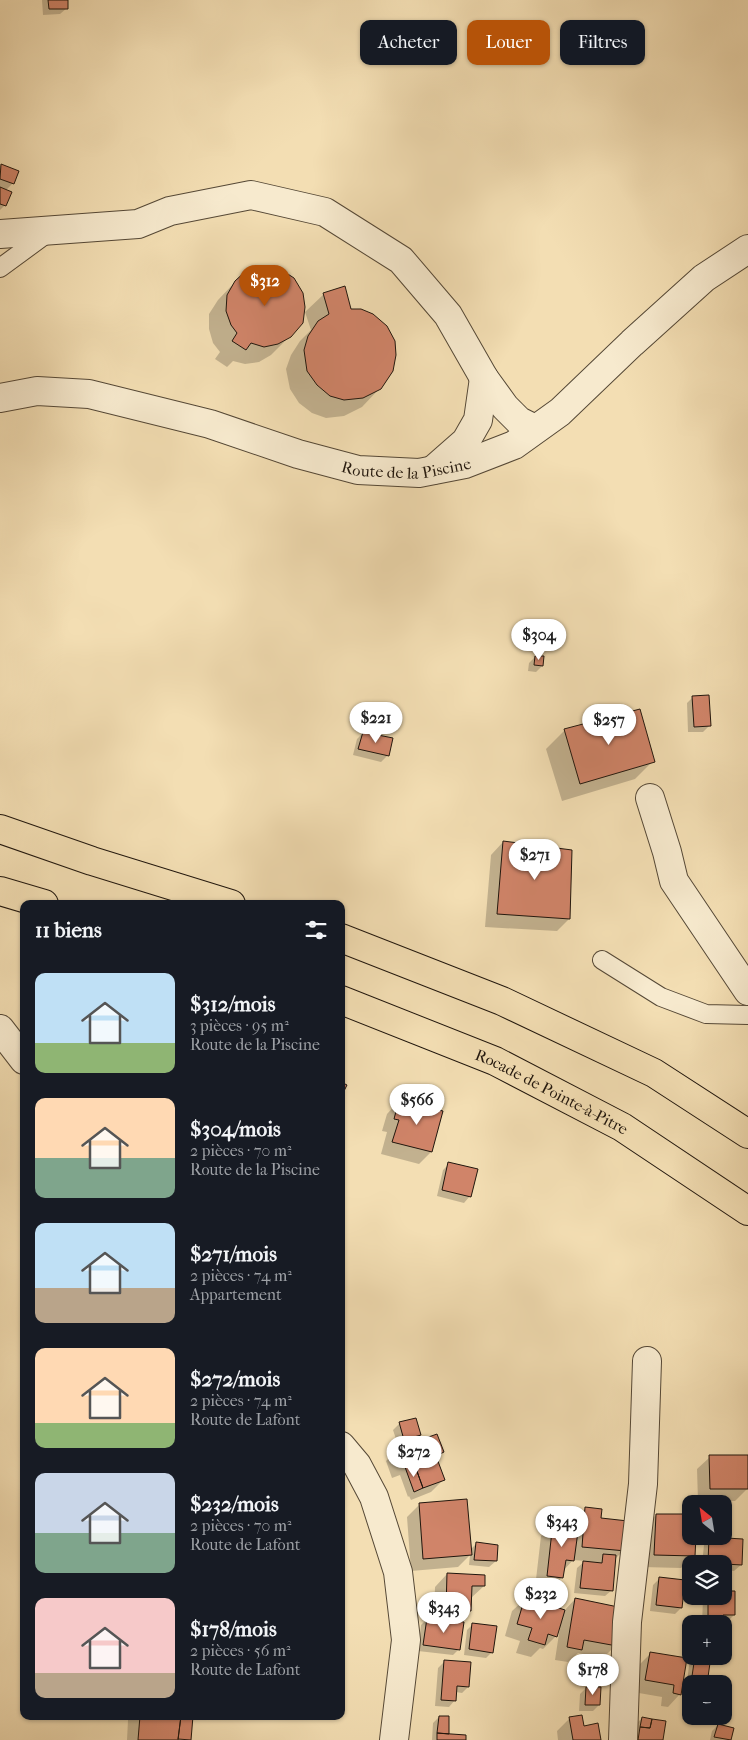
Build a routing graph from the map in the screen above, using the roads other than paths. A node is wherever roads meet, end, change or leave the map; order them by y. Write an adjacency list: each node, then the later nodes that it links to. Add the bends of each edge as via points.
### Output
1 (51, 230): 2 (street); 4 (lane); 5 (street, via 138,224 170,212 251,195 325,212 401,260 448,315)
2 (0, 234)
3 (748, 249): 7 (street, Route de la Piscine, via 704,278 560,412)
4 (0, 268)
5 (484, 378): 7 (street, via 505,407); 8 (street, via 478,420 466,441)
6 (0, 398): 8 (street, Route de la Piscine, via 36,391 89,394 210,424 298,454 358,470)
7 (535, 430): 8 (street, Route de la Piscine, via 514,445 465,464)
8 (432, 471)
9 (650, 798): 16 (street, via 674,882)
10 (0, 829): 13 (highway)
11 (0, 891): 12 (highway)
12 (30, 900)
13 (219, 900)
14 (345, 940): 19 (highway, via 502,1001 654,1073)
15 (602, 960): 18 (lane, via 661,997 706,1014)
16 (748, 991)
17 (345, 1002): 20 (highway, Rocade de Pointe-à-Pitre, via 495,1061 563,1096 622,1127)
18 (748, 1015)
19 (748, 1134)
20 (748, 1211)
21 (647, 1361): 24 (street, via 643,1484 627,1622)
22 (345, 1451): 23 (street, via 357,1465 374,1497 398,1572 406,1640)
23 (394, 1740)
24 (623, 1740)

